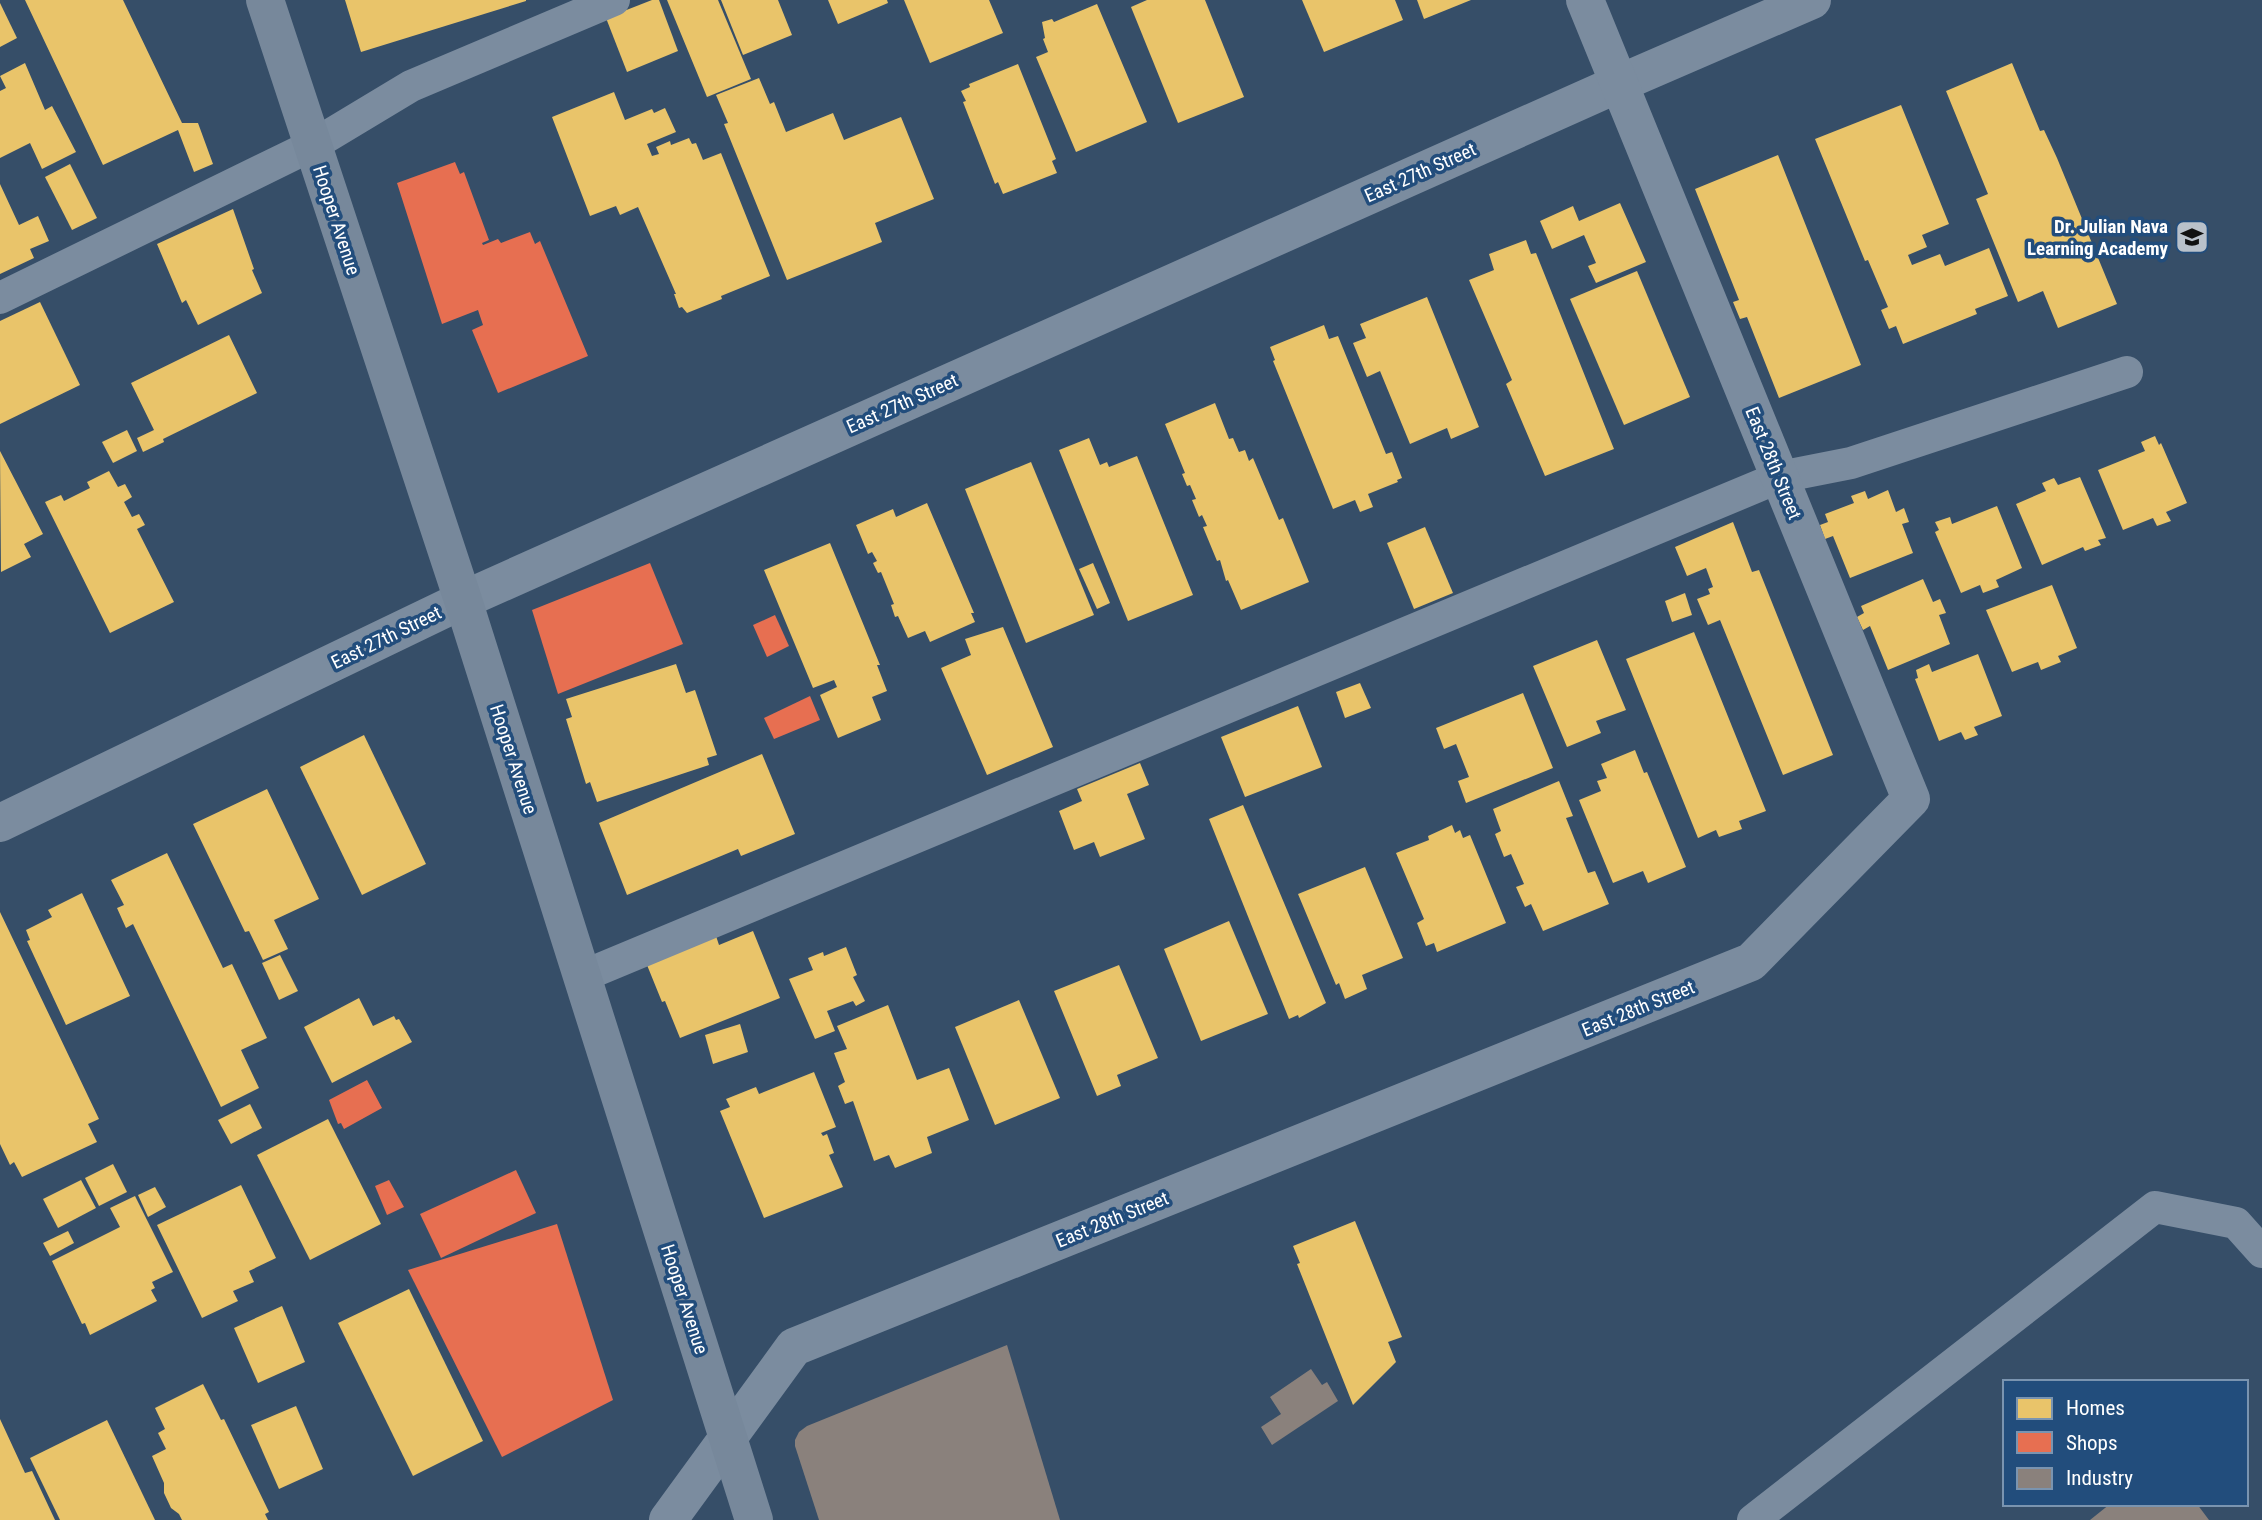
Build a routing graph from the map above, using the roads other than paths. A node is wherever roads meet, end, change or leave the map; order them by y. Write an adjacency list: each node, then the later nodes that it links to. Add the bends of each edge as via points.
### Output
1 (265, 0): 6 (street, Hooper Avenue)
2 (614, 0): 6 (lane, via 411,86)
3 (1585, 0): 5 (street, East 28th Street)
4 (1812, 0): 5 (street, East 27th Street)
5 (1618, 84): 9 (street, East 28th Street); 10 (street, East 27th Street)
6 (313, 145): 7 (lane); 10 (street, Hooper Avenue)
7 (0, 298)
8 (2127, 372): 9 (lane, via 1851,463)
9 (1780, 477): 12 (lane); 14 (street, East 28th Street, via 1911,799 1751,962 794,1347)
10 (463, 600): 11 (street, East 27th Street); 12 (street, Hooper Avenue)
11 (0, 822)
12 (583, 975): 14 (street, Hooper Avenue)
13 (2262, 1252): 17 (lane, via 2236,1223 2155,1207)
14 (729, 1436): 15 (street, East 28th Street); 16 (street, Hooper Avenue)
15 (668, 1520)
16 (754, 1520)
17 (1753, 1520)

